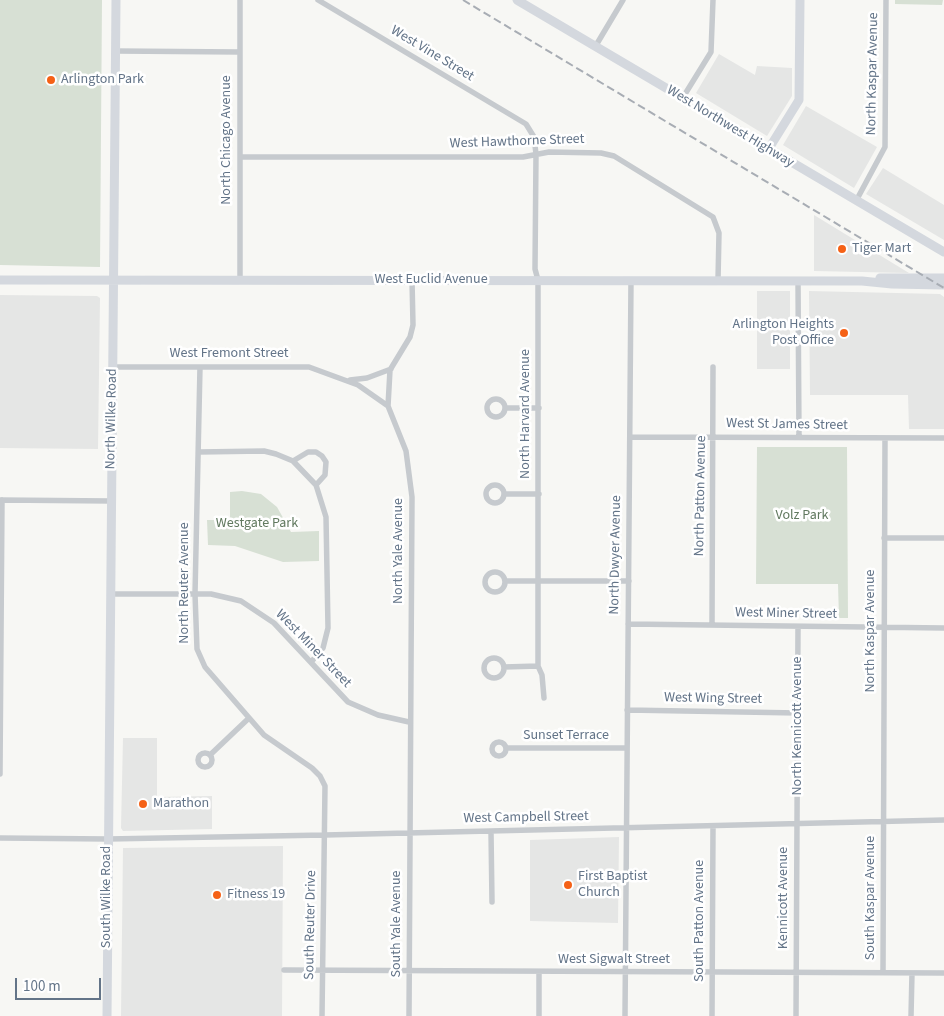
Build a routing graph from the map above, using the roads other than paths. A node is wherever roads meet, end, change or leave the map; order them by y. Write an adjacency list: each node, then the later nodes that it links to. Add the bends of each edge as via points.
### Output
1 (116, 0): 10 (main road, North Wilke Road)
2 (240, 0): 11 (street, North Chicago Avenue)
3 (318, 0): 13 (street, West Vine Street, via 526,124)
4 (517, 0): 9 (main road, West Northwest Highway)
5 (623, 0): 9 (street)
6 (713, 0): 12 (street, via 711,52)
7 (800, 0): 14 (main road, via 799,100)
8 (886, 0): 17 (street, North Kaspar Avenue, via 885,147)
9 (595, 47): 12 (main road, West Northwest Highway)
10 (116, 51): 11 (street); 28 (main road, North Wilke Road)
11 (239, 52): 16 (street, North Chicago Avenue)
12 (682, 99): 14 (main road, West Northwest Highway)
13 (532, 131): 15 (street, North Harvard Avenue)
14 (768, 150): 17 (main road, West Northwest Highway)
15 (536, 154): 16 (street, West Hawthorne Street, via 523,157); 23 (street, North Harvard Avenue, via 535,269); 25 (street, West Hawthorne Street, via 601,153 614,156 710,213 719,233)
16 (240, 157): 21 (street, North Chicago Avenue)
17 (856, 201): 18 (main road, West Northwest Highway)
18 (944, 252)
19 (944, 278): 27 (main road, West Euclid Avenue)
20 (0, 280): 28 (main road, West Euclid Avenue)
21 (240, 280): 22 (main road, West Euclid Avenue); 28 (main road, West Euclid Avenue)
22 (412, 280): 23 (main road, West Euclid Avenue); 33 (street, North Yale Avenue, via 413,325 410,337)
23 (538, 280): 24 (main road, West Euclid Avenue); 37 (street, North Harvard Avenue)
24 (631, 280): 25 (main road, West Euclid Avenue); 38 (street, North Dwyer Avenue)
25 (718, 280): 26 (main road, West Euclid Avenue)
26 (798, 280): 27 (main road, West Euclid Avenue); 40 (street)
27 (862, 280): 29 (main road, West Euclid Avenue)
28 (114, 281): 30 (main road, North Wilke Road)
29 (944, 285)
30 (113, 367): 31 (street, West Fremont Street); 49 (main road, North Wilke Road)
31 (200, 367): 34 (street, West Fremont Street, via 309,367); 43 (street, North Reuter Avenue)
32 (713, 367): 39 (street, North Patton Avenue)
33 (391, 368): 34 (street, West Fremont Street, via 367,378); 35 (street, North Yale Avenue)
34 (343, 379): 35 (street, West Fremont Street, via 358,385)
35 (388, 406): 70 (street, North Yale Avenue, via 406,451 412,498)
36 (506, 408): 37 (street)
37 (539, 408): 47 (street, North Harvard Avenue)
38 (630, 437): 39 (street, West St James Street); 54 (street, North Dwyer Avenue)
39 (714, 437): 40 (street, West St James Street); 59 (street, North Patton Avenue)
40 (799, 437): 41 (street, West St James Street)
41 (885, 438): 42 (street, West St James Street); 50 (street, North Kaspar Avenue)
42 (944, 438)
43 (199, 452): 44 (street, via 264,451); 56 (street, North Reuter Avenue)
44 (293, 461): 45 (street); 45 (street, via 308,452 322,456 326,462 325,475)
45 (316, 485): 63 (street, via 326,517 328,628 323,648)
46 (505, 494): 47 (street)
47 (539, 494): 53 (street, North Harvard Avenue)
48 (1, 500): 49 (street); 57 (street)
49 (111, 501): 55 (main road, North Wilke Road)
50 (884, 538): 51 (street); 61 (street, North Kaspar Avenue)
51 (944, 538)
52 (505, 581): 53 (street)
53 (540, 581): 54 (street); 64 (street, North Harvard Avenue)
54 (629, 581): 58 (street, North Dwyer Avenue)
55 (110, 594): 56 (street, West Miner Street); 85 (main road, North Wilke Road)
56 (195, 594): 63 (street, West Miner Street, via 242,601 274,623); 69 (street, North Reuter Avenue, via 197,649 205,667)
57 (1, 621): 71 (street)
58 (628, 624): 59 (street, West Miner Street); 67 (street, North Dwyer Avenue)
59 (712, 625): 60 (street, West Miner Street)
60 (798, 627): 61 (street, West Miner Street); 68 (street, North Kennicott Avenue)
61 (884, 628): 62 (street, West Miner Street); 77 (street, North Kaspar Avenue)
62 (944, 628)
63 (312, 661): 70 (street, West Miner Street, via 348,702 378,715)
64 (538, 666): 65 (street); 66 (street, North Harvard Avenue)
65 (504, 667)
66 (544, 698)
67 (627, 710): 68 (street, West Wing Street); 73 (street, North Dwyer Avenue)
68 (798, 713): 78 (street, North Kennicott Avenue)
69 (249, 718): 74 (street); 83 (street, North Reuter Avenue, via 264,735 320,776 326,796)
70 (409, 722): 81 (street, North Yale Avenue)
71 (0, 730): 75 (street)
72 (506, 748): 73 (street, Sunset Terrace)
73 (627, 748): 80 (street, North Dwyer Avenue)
74 (210, 755)
75 (0, 774)
76 (944, 820): 77 (street, West Campbell Street)
77 (884, 823): 78 (street, West Campbell Street); 94 (street, South Kaspar Avenue)
78 (798, 825): 79 (street, West Campbell Street); 93 (street, Kennicott Avenue)
79 (713, 827): 80 (street, West Campbell Street); 92 (street, South Patton Avenue)
80 (626, 829): 82 (street, West Campbell Street); 91 (street, North Dwyer Avenue)
81 (410, 832): 82 (street, West Campbell Street); 83 (street, West Campbell Street); 89 (street, South Yale Avenue)
82 (491, 832): 86 (street)
83 (325, 835): 85 (street, West Campbell Street); 88 (street, South Reuter Drive)
84 (0, 838): 85 (street, West Campbell Street)
85 (108, 839): 97 (main road, South Wilke Road)
86 (492, 902)
87 (284, 970): 88 (street, West Sigwalt Street)
88 (322, 970): 89 (street, West Sigwalt Street); 98 (street, South Reuter Drive)
89 (409, 971): 90 (street, West Sigwalt Street); 99 (street, South Yale Avenue)
90 (539, 972): 91 (street, West Sigwalt Street); 100 (street)
91 (625, 972): 92 (street, West Sigwalt Street); 101 (street, North Dwyer Avenue)
92 (712, 972): 93 (street, West Sigwalt Street); 102 (street, South Patton Avenue)
93 (796, 972): 94 (street, West Sigwalt Street); 103 (street, Kennicott Avenue)
94 (883, 972): 95 (street, West Sigwalt Street)
95 (912, 973): 96 (street, West Sigwalt Street); 104 (street)
96 (944, 973)
97 (107, 1016)
98 (322, 1016)
99 (409, 1016)
100 (539, 1016)
101 (625, 1016)
102 (712, 1016)
103 (796, 1016)
104 (912, 1016)

